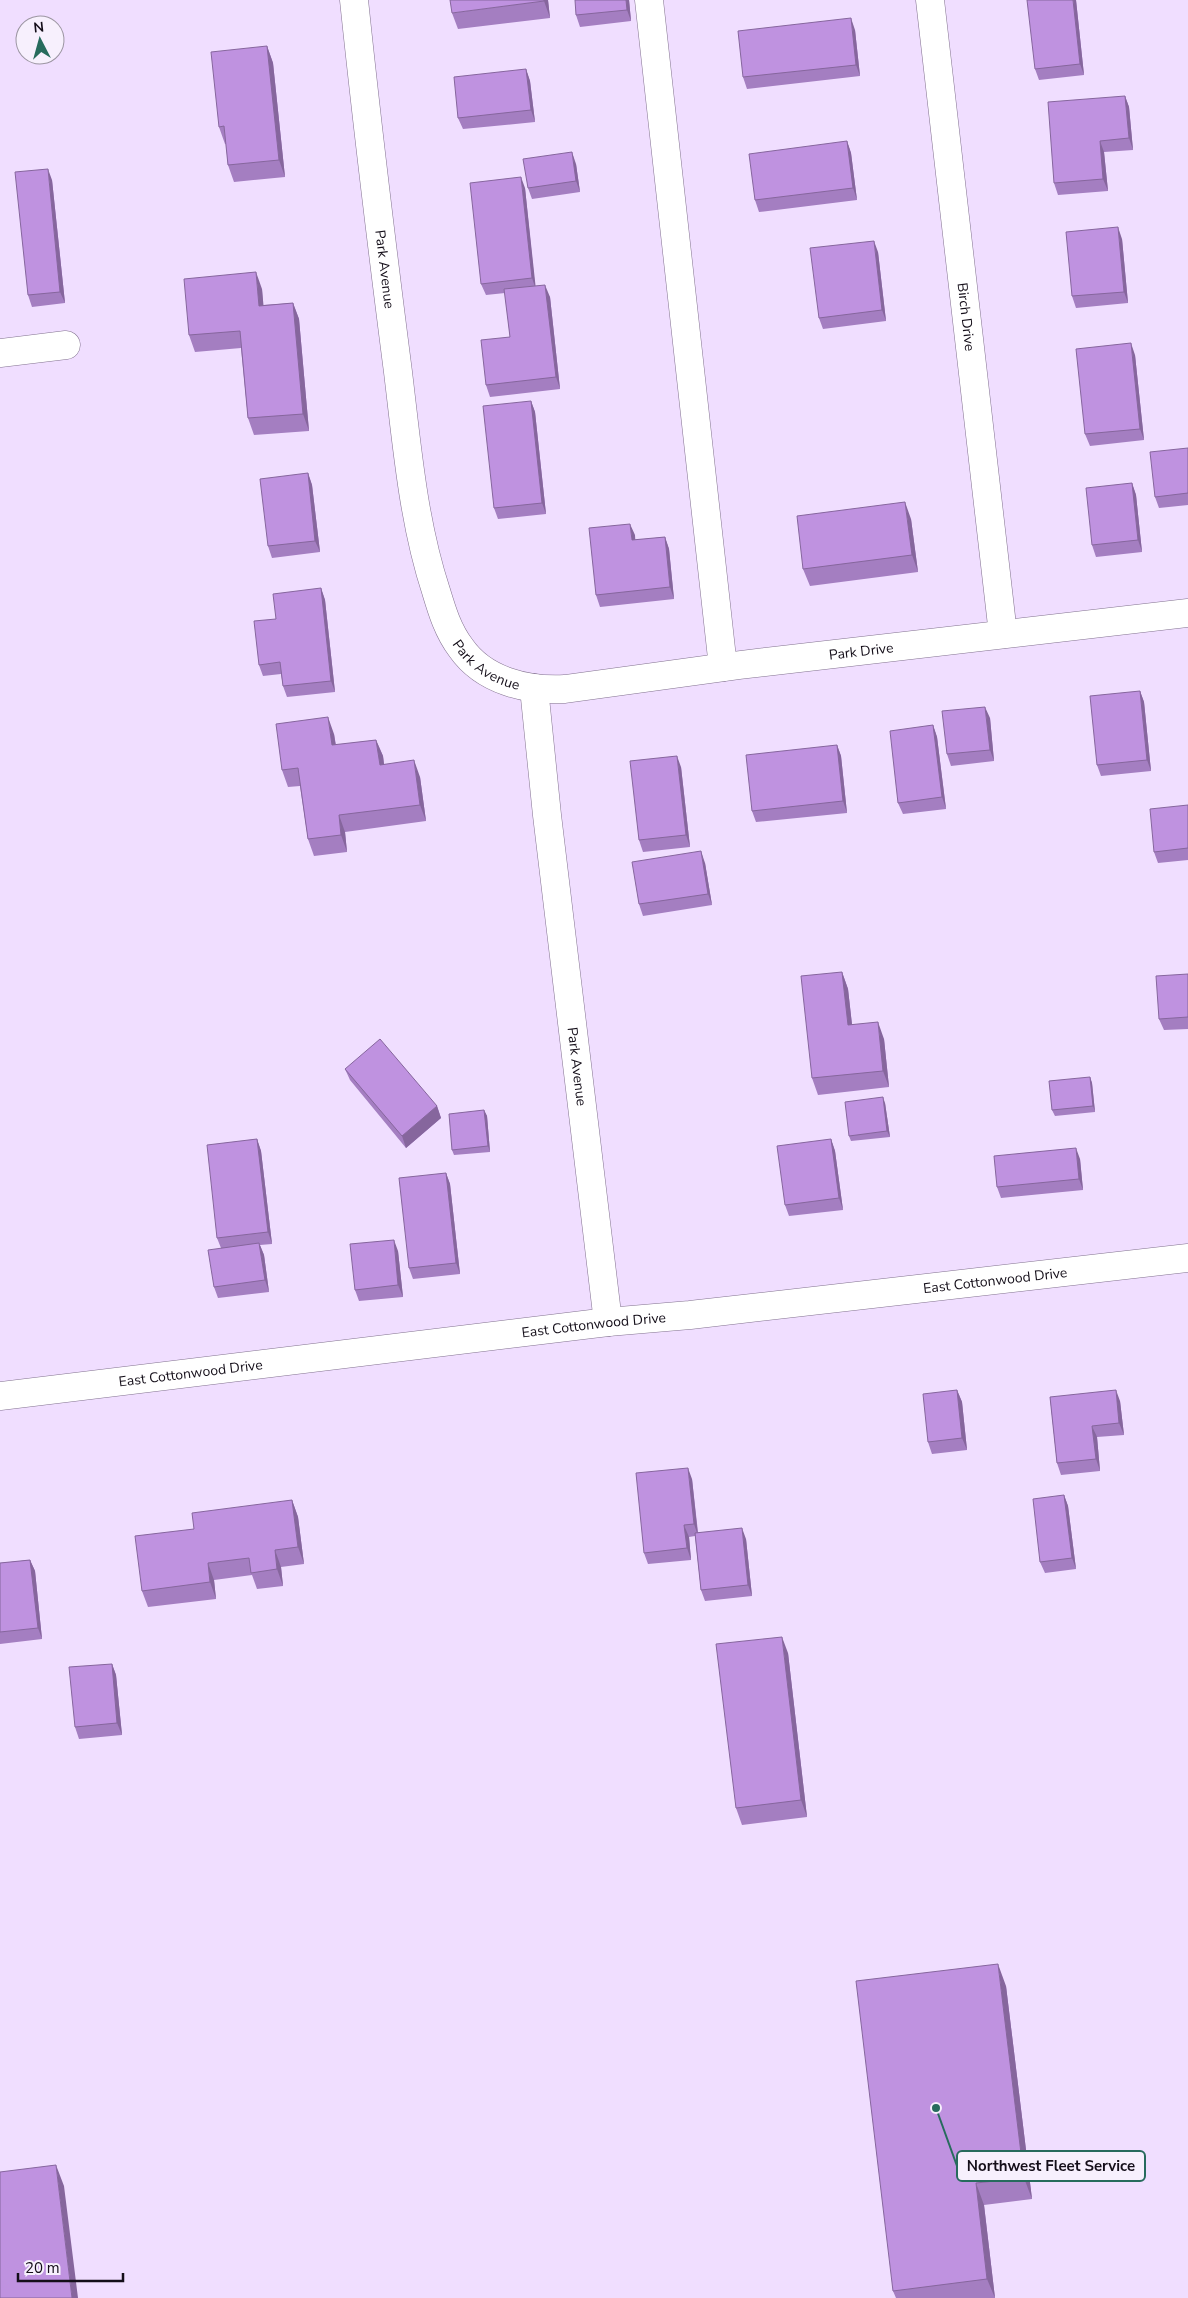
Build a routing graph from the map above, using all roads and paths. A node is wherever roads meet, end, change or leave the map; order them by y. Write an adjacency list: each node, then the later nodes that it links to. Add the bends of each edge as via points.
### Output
1 (354, 0): 9 (street, Park Avenue, via 414,496 427,564 447,624 462,649 481,669 504,681)
2 (649, 0): 8 (street)
3 (930, 0): 7 (street, Birch Drive)
4 (66, 345): 5 (street)
5 (0, 353)
6 (1188, 612): 7 (street, Park Drive)
7 (1003, 634): 8 (street, Park Drive)
8 (724, 667): 9 (street, Park Drive, via 565,689)
9 (534, 688): 11 (street, Park Avenue)
10 (1188, 1258): 11 (street, East Cottonwood Drive)
11 (608, 1322): 12 (street, East Cottonwood Drive)
12 (0, 1396)

